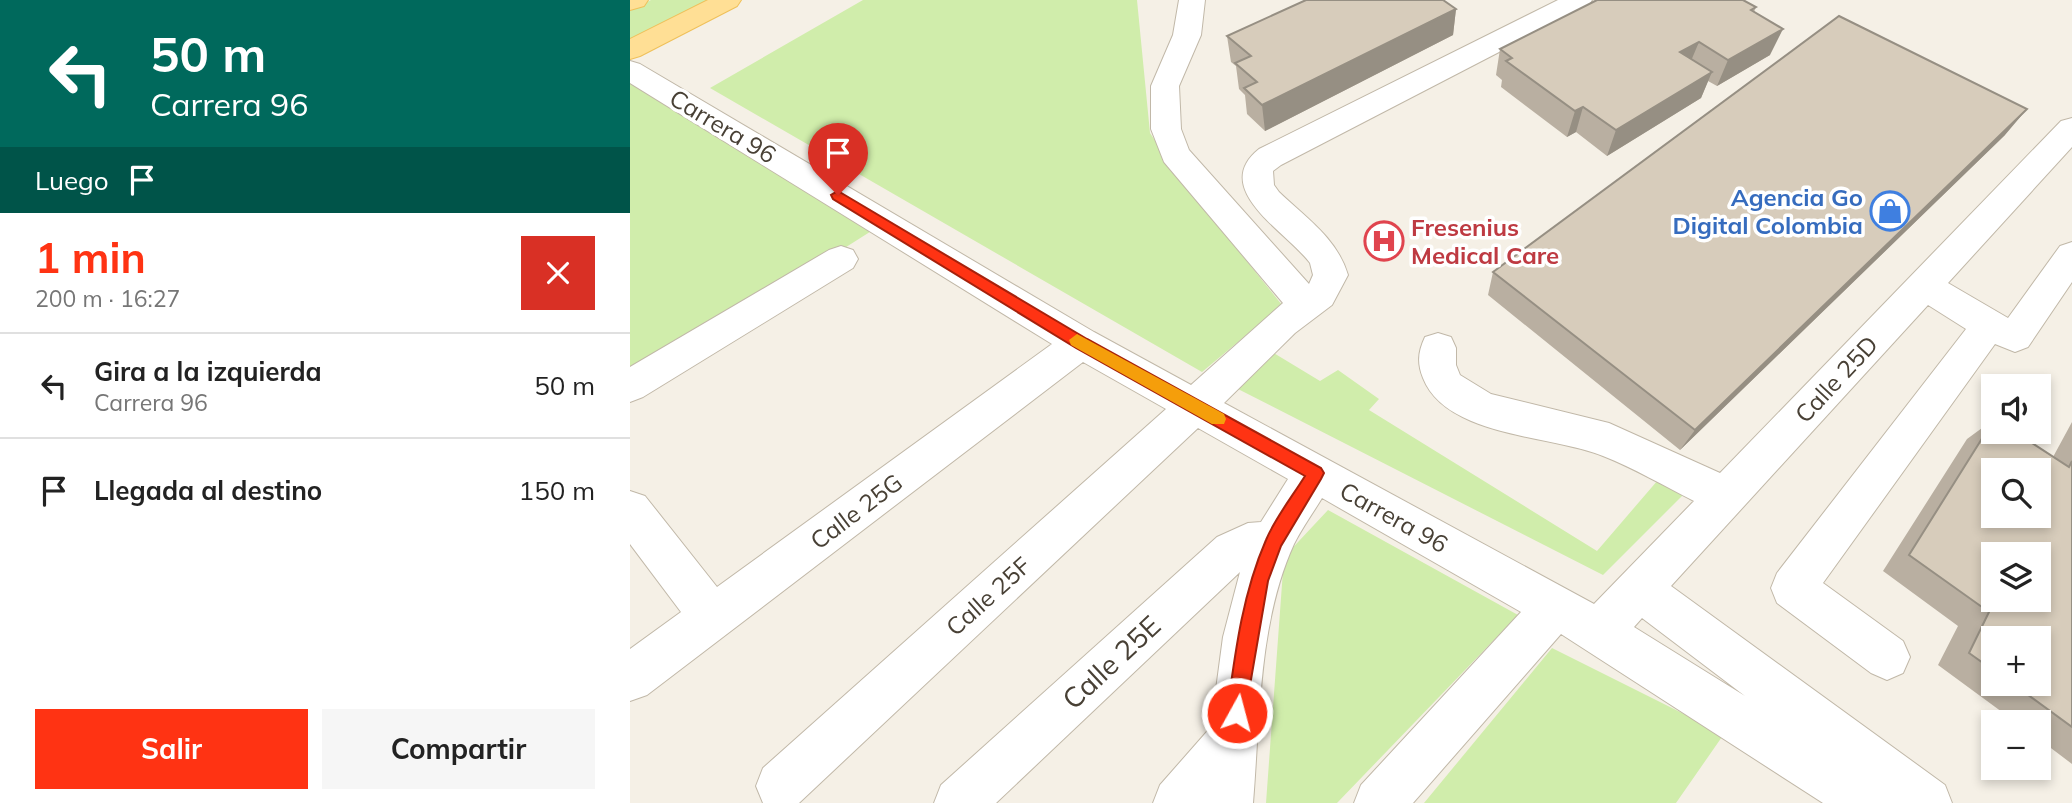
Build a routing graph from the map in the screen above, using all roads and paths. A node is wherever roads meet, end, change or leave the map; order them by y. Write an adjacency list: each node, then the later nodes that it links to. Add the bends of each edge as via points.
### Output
1 (635, 0): 5 (main road)
2 (728, 0): 6 (main road)
3 (1192, 0): 12 (street, via 1187,35 1165,86 1166,129 1175,154)
4 (1579, 0): 12 (street, Calle 25F, via 1270,157 1257,170 1262,193 1316,246 1329,266 1324,291)
5 (630, 2)
6 (630, 50)
7 (630, 70): 14 (street, Carrera 96)
8 (2072, 128): 11 (street, Calle 25D)
9 (2072, 256): 13 (street, via 2015,337)
10 (841, 258): 16 (street)
11 (1924, 285): 13 (street); 19 (street, Calle 25D)
12 (1306, 305): 17 (street, Calle 25F)
13 (1989, 326): 26 (street, via 1793,589)
14 (1081, 343): 17 (street, Carrera 96); 24 (street, Calle 25G)
15 (1438, 348): 19 (street, via 1437,365 1445,384 1481,408 1609,440)
16 (630, 386)
17 (1196, 407): 18 (street, Carrera 96); 29 (street, Calle 25F)
18 (1315, 473): 21 (street); 23 (street, Carrera 96)
19 (1726, 496): 22 (street, Calle 25D)
20 (630, 510): 24 (street)
21 (1274, 542): 28 (street, via 1259,581); 31 (street, Calle 25E, via 1248,543 1232,551)
22 (1639, 589): 25 (street, Calle 25D); 35 (street)
23 (1555, 607): 25 (street, Carrera 96); 34 (street)
24 (712, 617): 27 (street, Calle 25G)
25 (1599, 631): 30 (street, Carrera 96)
26 (1887, 657)
27 (630, 678)
28 (1234, 737): 32 (street); 33 (street)
29 (780, 786)
30 (1846, 797)
31 (959, 803)
32 (1178, 803)
33 (1228, 803)
34 (1379, 803)
35 (1927, 803)

